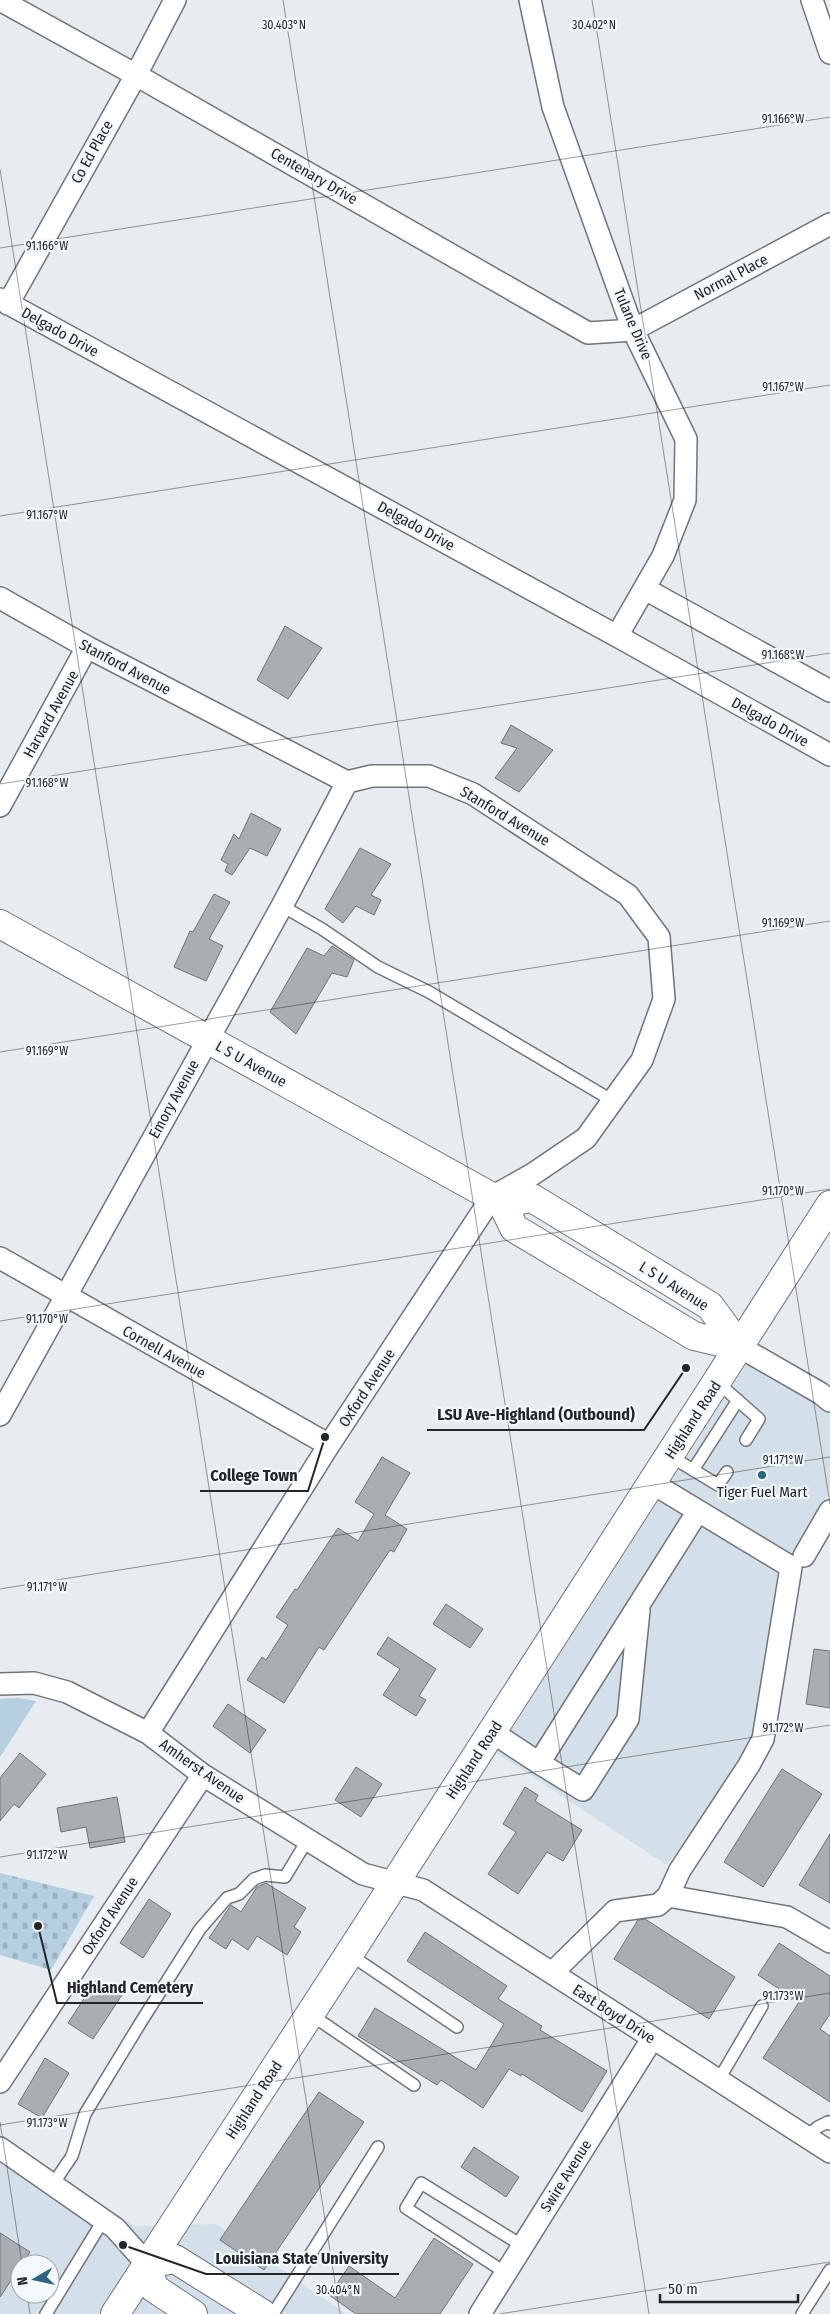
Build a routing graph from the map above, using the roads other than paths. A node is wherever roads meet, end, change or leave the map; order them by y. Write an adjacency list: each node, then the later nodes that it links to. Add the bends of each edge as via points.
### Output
1 (0, 0): 6 (street, Centenary Drive)
2 (175, 0): 6 (street, Co Ed Place)
3 (530, 0): 9 (street, Tulane Drive, via 553,107)
4 (812, 0): 5 (street)
5 (830, 52)
6 (136, 74): 8 (street, Co Ed Place); 9 (street, Centenary Drive, via 588,333)
7 (830, 224): 9 (street, Normal Place)
8 (4, 302): 12 (street, Delgado Drive)
9 (633, 330): 10 (street, Tulane Drive, via 686,439 685,500 663,556)
10 (645, 589): 12 (street, Tulane Drive); 14 (street)
11 (0, 598): 13 (street, Stanford Avenue)
12 (617, 636): 15 (street, Delgado Drive)
13 (87, 647): 16 (street, Stanford Avenue); 17 (street, Harvard Avenue)
14 (830, 691)
15 (830, 755)
16 (347, 782): 18 (street, Emory Avenue); 21 (street, Stanford Avenue, via 372,776 429,776 473,794 628,895 659,937 664,999 642,1060)
17 (0, 806)
18 (282, 906): 20 (street, Emory Avenue); 21 (lane, via 322,928 378,967 437,997)
19 (0, 924): 20 (street, L S U Avenue)
20 (207, 1040): 22 (street, L S U Avenue); 25 (street, Emory Avenue)
21 (613, 1101): 22 (street, Stanford Avenue, via 586,1138)
22 (497, 1200): 26 (street, L S U Avenue, via 532,1198 710,1306); 32 (street, Oxford Avenue)
23 (830, 1204): 26 (street, Highland Road)
24 (0, 1258): 25 (street, Cornell Avenue)
25 (65, 1296): 30 (street, Emory Avenue); 32 (street, Cornell Avenue)
26 (740, 1347): 27 (street, Highland Road); 29 (street)
27 (717, 1382): 28 (lane); 33 (street, Highland Road)
28 (738, 1400): 31 (lane, via 759,1418); 34 (lane)
29 (830, 1401)
30 (0, 1415)
31 (746, 1440)
32 (330, 1445): 43 (street, Oxford Avenue)
33 (670, 1456): 34 (lane); 36 (street, Highland Road)
34 (693, 1470): 35 (lane, via 718,1485)
35 (727, 1472)
36 (652, 1483): 37 (street); 42 (street, Highland Road)
37 (698, 1511): 40 (street); 48 (street, via 791,1567 763,1739 680,1870)
38 (830, 1511): 39 (street)
39 (804, 1556)
40 (639, 1604): 44 (street); 44 (street, via 628,1719 583,1790)
41 (0, 1684): 43 (street, Amherst Avenue, via 34,1683 67,1692)
42 (492, 1732): 44 (street); 47 (street, Highland Road)
43 (148, 1733): 45 (street, Amherst Avenue)
44 (540, 1763)
45 (203, 1775): 46 (street, Amherst Avenue); 57 (street, Oxford Avenue)
46 (308, 1839): 47 (street, Amherst Avenue, via 363,1874); 64 (lane, via 285,1877 254,1879 239,1894 227,1898 200,1929 85,2114 72,2156)
47 (395, 1883): 50 (street, Highland Road); 51 (street, East Boyd Drive, via 422,1890)
48 (668, 1896): 49 (street, via 787,1917); 51 (street, via 658,1905 614,1911)
49 (830, 1942)
50 (349, 1954): 53 (street, Highland Road); 54 (lane)
51 (552, 1973): 55 (street, East Boyd Drive)
52 (762, 2006): 56 (lane)
53 (310, 2014): 58 (lane); 67 (street, Highland Road)
54 (457, 2027)
55 (652, 2039): 56 (street, East Boyd Drive); 66 (street, Swire Avenue)
56 (718, 2081): 60 (street, East Boyd Drive)
57 (0, 2082)
58 (414, 2085)
59 (830, 2124): 60 (lane, via 818,2127)
60 (806, 2137): 63 (street, East Boyd Drive)
61 (378, 2147): 74 (lane)
62 (0, 2148): 64 (street)
63 (830, 2152)
64 (53, 2184): 65 (street)
65 (104, 2220): 67 (street, via 116,2228); 70 (lane)
66 (522, 2246): 68 (street, Swire Avenue); 68 (lane, via 421,2183 406,2208)
67 (147, 2264): 71 (street, Highland Road); 72 (street, via 154,2288); 73 (street, via 175,2259)
68 (506, 2273): 75 (street, Swire Avenue)
69 (829, 2275): 76 (lane)
70 (46, 2314)
71 (115, 2314)
72 (193, 2314)
73 (263, 2314)
74 (273, 2314)
75 (480, 2314)
76 (802, 2314)

